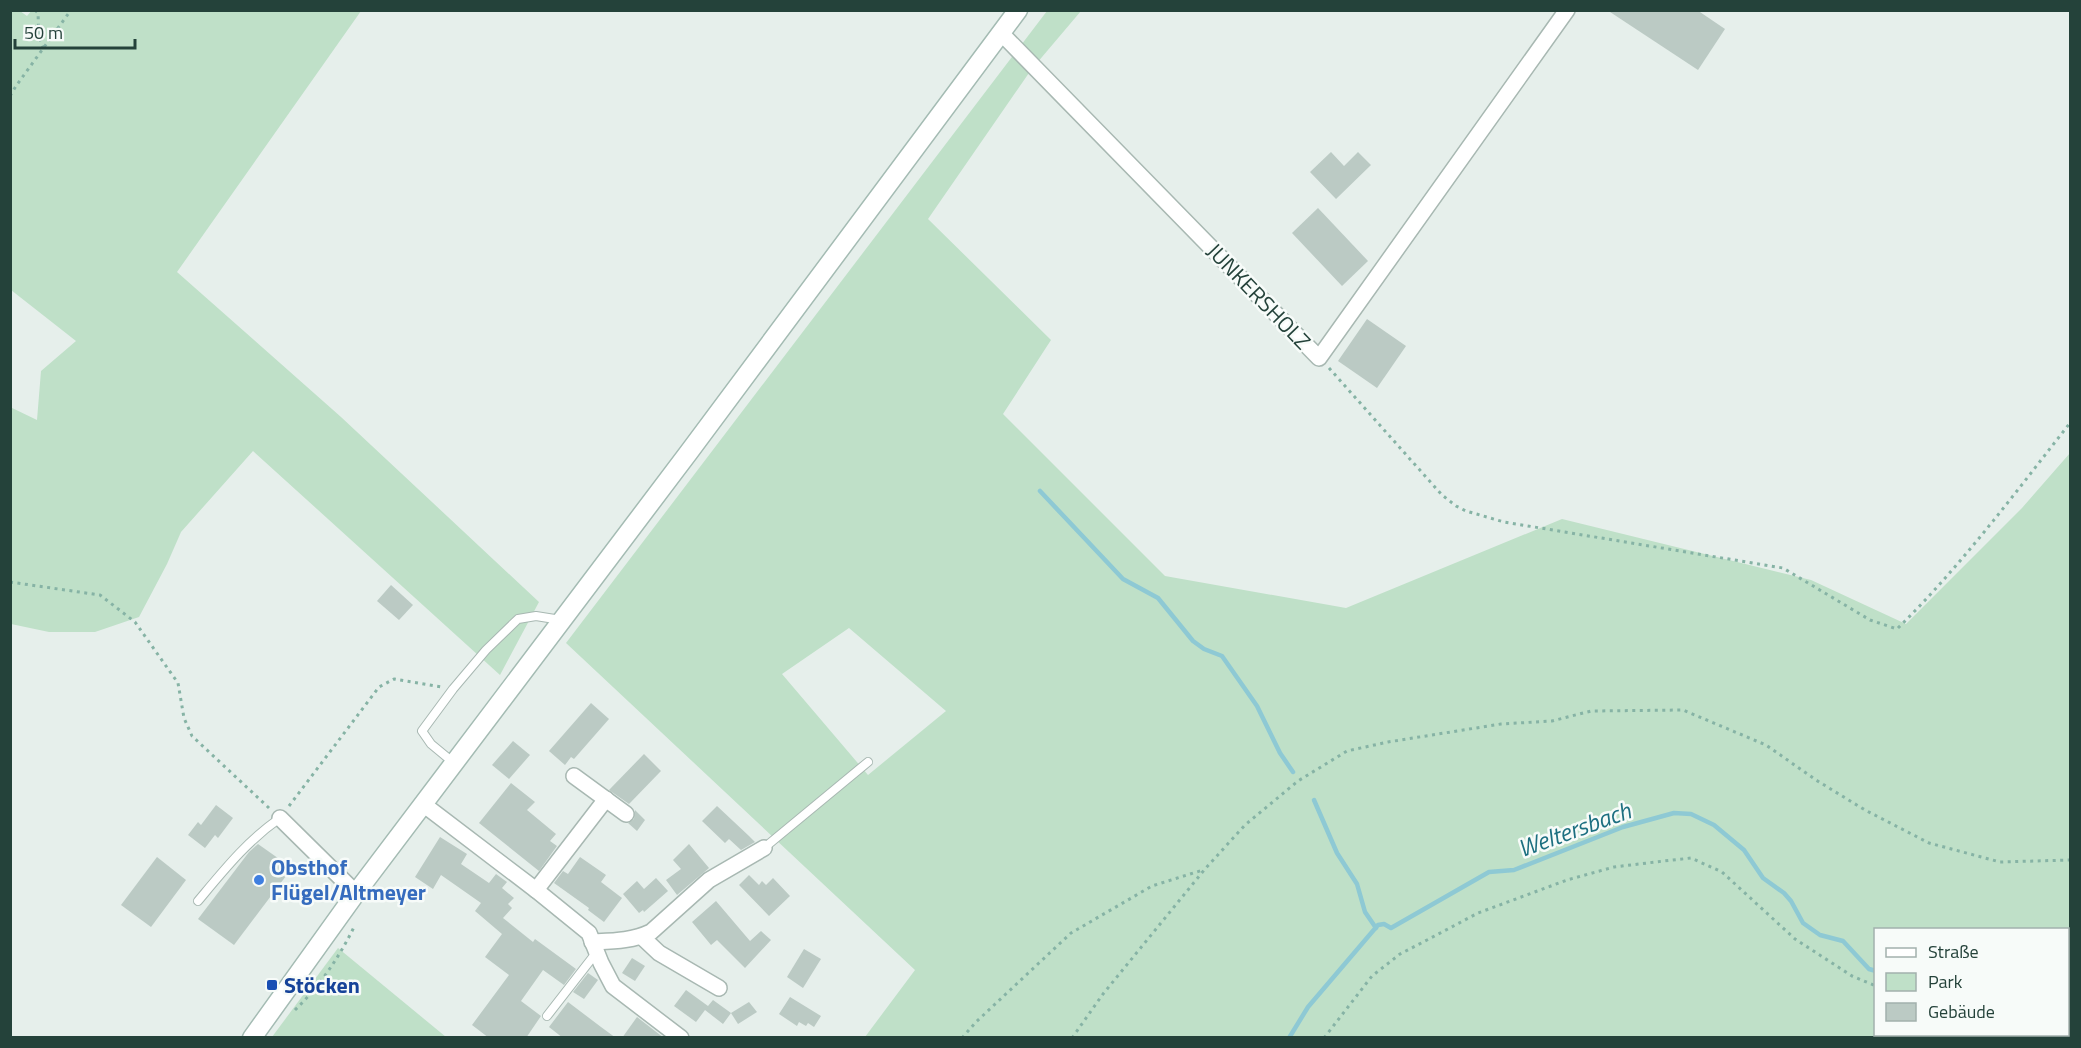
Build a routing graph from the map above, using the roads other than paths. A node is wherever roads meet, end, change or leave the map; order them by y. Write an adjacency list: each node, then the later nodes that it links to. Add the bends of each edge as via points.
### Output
1 (1018, 10): 3 (main road)
2 (1567, 10): 3 (street, JUNKERSHOLZ, via 1319,358)
3 (1001, 33): 4 (main road)
4 (562, 620): 6 (main road); 6 (lane, via 536,616 518,619 453,688 422,731)
5 (868, 762): 12 (lane)
6 (454, 763): 9 (main road)
7 (574, 776): 8 (street)
8 (606, 799): 10 (street); 13 (street)
9 (423, 804): 13 (street); 14 (main road)
10 (626, 814)
11 (280, 818): 14 (street); 15 (lane, via 239,852)
12 (764, 848): 16 (street, via 709,880)
13 (536, 890): 17 (street, via 588,933)
14 (356, 893): 20 (main road)
15 (198, 901)
16 (642, 937): 17 (street); 18 (street, via 659,953)
17 (594, 947): 19 (lane); 21 (street, via 613,986)
18 (718, 988)
19 (548, 1016)
20 (252, 1038)
21 (681, 1038)

